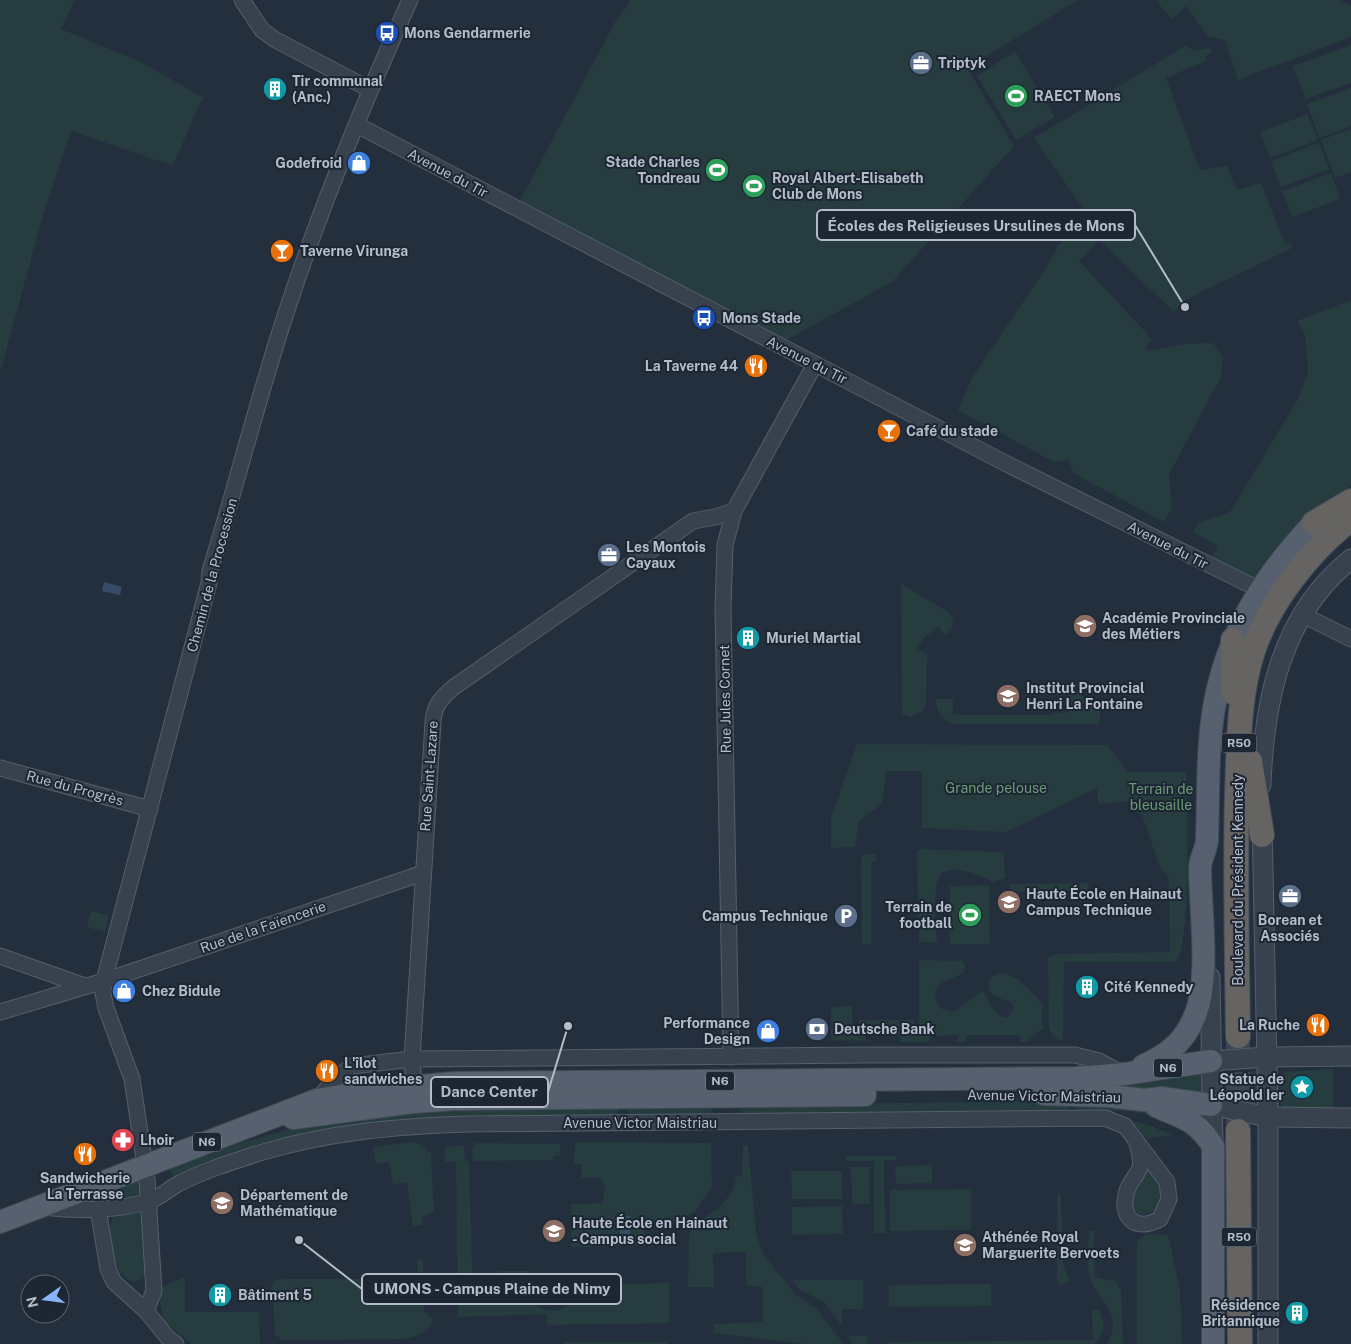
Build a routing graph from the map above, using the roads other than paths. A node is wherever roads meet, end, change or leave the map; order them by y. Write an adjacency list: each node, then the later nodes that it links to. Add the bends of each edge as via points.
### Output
1 (242, 0): 3 (street, via 262,30 274,40)
2 (410, 0): 3 (street, Chemin de la Procession)
3 (370, 90): 4 (street, Chemin de la Procession)
4 (357, 125): 5 (street, Avenue du Tir); 18 (street, Chemin de la Procession, via 286,312 262,390 210,571)
5 (815, 364): 8 (street, Rue Jules Cornet); 12 (street, Avenue du Tir, via 1252,586)
6 (1351, 492): 10 (street)
7 (1351, 501): 10 (highway)
8 (734, 511): 22 (street, Rue Saint-Lazare, via 693,521 454,687 440,700 434,712); 30 (street, Rue Jules Cornet, via 725,545 723,608)
9 (1351, 519): 13 (highway, Boulevard du Président Kennedy / R50, via 1324,542)
10 (1314, 523): 12 (main road, via 1279,561)
11 (1351, 559): 14 (street, Boulevard du Président Kennedy, via 1318,592)
12 (1256, 594): 16 (main road)
13 (1279, 601): 19 (highway, via 1254,685 1250,727 1250,762); 20 (highway, Boulevard du Président Kennedy / R50, via 1253,650 1246,683 1239,724)
14 (1303, 615): 15 (street); 19 (street, Boulevard du Président Kennedy, via 1288,642 1272,686 1262,757)
15 (1351, 639)
16 (1233, 640): 20 (highway, via 1232,795); 21 (main road, via 1218,686 1212,721)
17 (0, 768): 18 (street, Rue du Progrès)
18 (150, 809): 24 (street, Chemin de la Procession)
19 (1262, 835): 28 (street, Boulevard du Président Kennedy)
20 (1236, 836): 27 (highway, Boulevard du Président Kennedy / R50)
21 (1207, 841): 32 (street, Boulevard du Président Kennedy); 33 (main road, via 1200,864 1202,984 1195,1017 1182,1040 1163,1057)
22 (423, 873): 24 (street, Rue de la Faïencerie); 31 (street, Rue Saint-Lazare)
23 (0, 956): 25 (street)
24 (104, 981): 25 (street, Rue de la Faïencerie); 46 (street, Chemin de la Procession, via 106,1008 132,1079)
25 (85, 986): 26 (street, Rue de la Faïencerie)
26 (0, 1012)
27 (1238, 1036)
28 (1266, 1056): 29 (street); 32 (street); 39 (street, Boulevard du Président Kennedy)
29 (1351, 1056)
30 (731, 1057): 31 (street, Avenue Victor Maistriau); 33 (street, Avenue Victor Maistriau, via 1075,1055 1099,1061)
31 (412, 1059): 34 (street, Rue Saint-Lazare); 36 (street, Avenue Victor Maistriau, via 352,1066 335,1079)
32 (1211, 1061): 33 (main road, Avenue Victor Maistriau / N6); 38 (street, Boulevard du Président Kennedy)
33 (1124, 1074): 34 (main road, Avenue Victor Maistriau / N6, via 1076,1078 455,1083)
34 (414, 1086): 36 (main road, Avenue Victor Maistriau / N6)
35 (729, 1097): 37 (main road, Avenue Victor Maistriau / N6, via 1066,1094); 41 (main road, Avenue Victor Maistriau / N6, via 454,1099); 42 (street)
36 (317, 1100): 41 (main road, Avenue Victor Maistriau / N6)
37 (1144, 1100): 38 (main road, Avenue Victor Maistriau / N6, via 1162,1098); 45 (main road, via 1192,1122)
38 (1211, 1105): 39 (street); 45 (street, Boulevard du Président Kennedy)
39 (1268, 1117): 40 (street); 55 (street, Boulevard du Président Kennedy)
40 (1351, 1118)
41 (269, 1119): 46 (main road, N6)
42 (728, 1122): 44 (street, Avenue Victor Maistriau, via 1104,1118 1125,1126); 47 (street, Avenue Victor Maistriau, via 469,1124 375,1130 317,1138 264,1152 214,1168)
43 (1238, 1131): 54 (highway, R50)
44 (1136, 1140): 44 (street, Avenue Victor Maistriau, via 1140,1167 1127,1189 1126,1208 1130,1220 1138,1226 1145,1226 1160,1219 1169,1191 1162,1174)
45 (1213, 1146): 53 (main road)
46 (146, 1165): 47 (street, Chemin de la Procession); 48 (main road, N6)
47 (150, 1201): 49 (street); 51 (street, Chemin de la Procession, via 154,1291)
48 (42, 1206): 49 (street, via 69,1210); 50 (main road, N6)
49 (98, 1209): 51 (street, via 108,1269 114,1282)
50 (0, 1222)
51 (146, 1311): 52 (street)
52 (176, 1344)
53 (1213, 1344)
54 (1240, 1344)
55 (1268, 1344)

